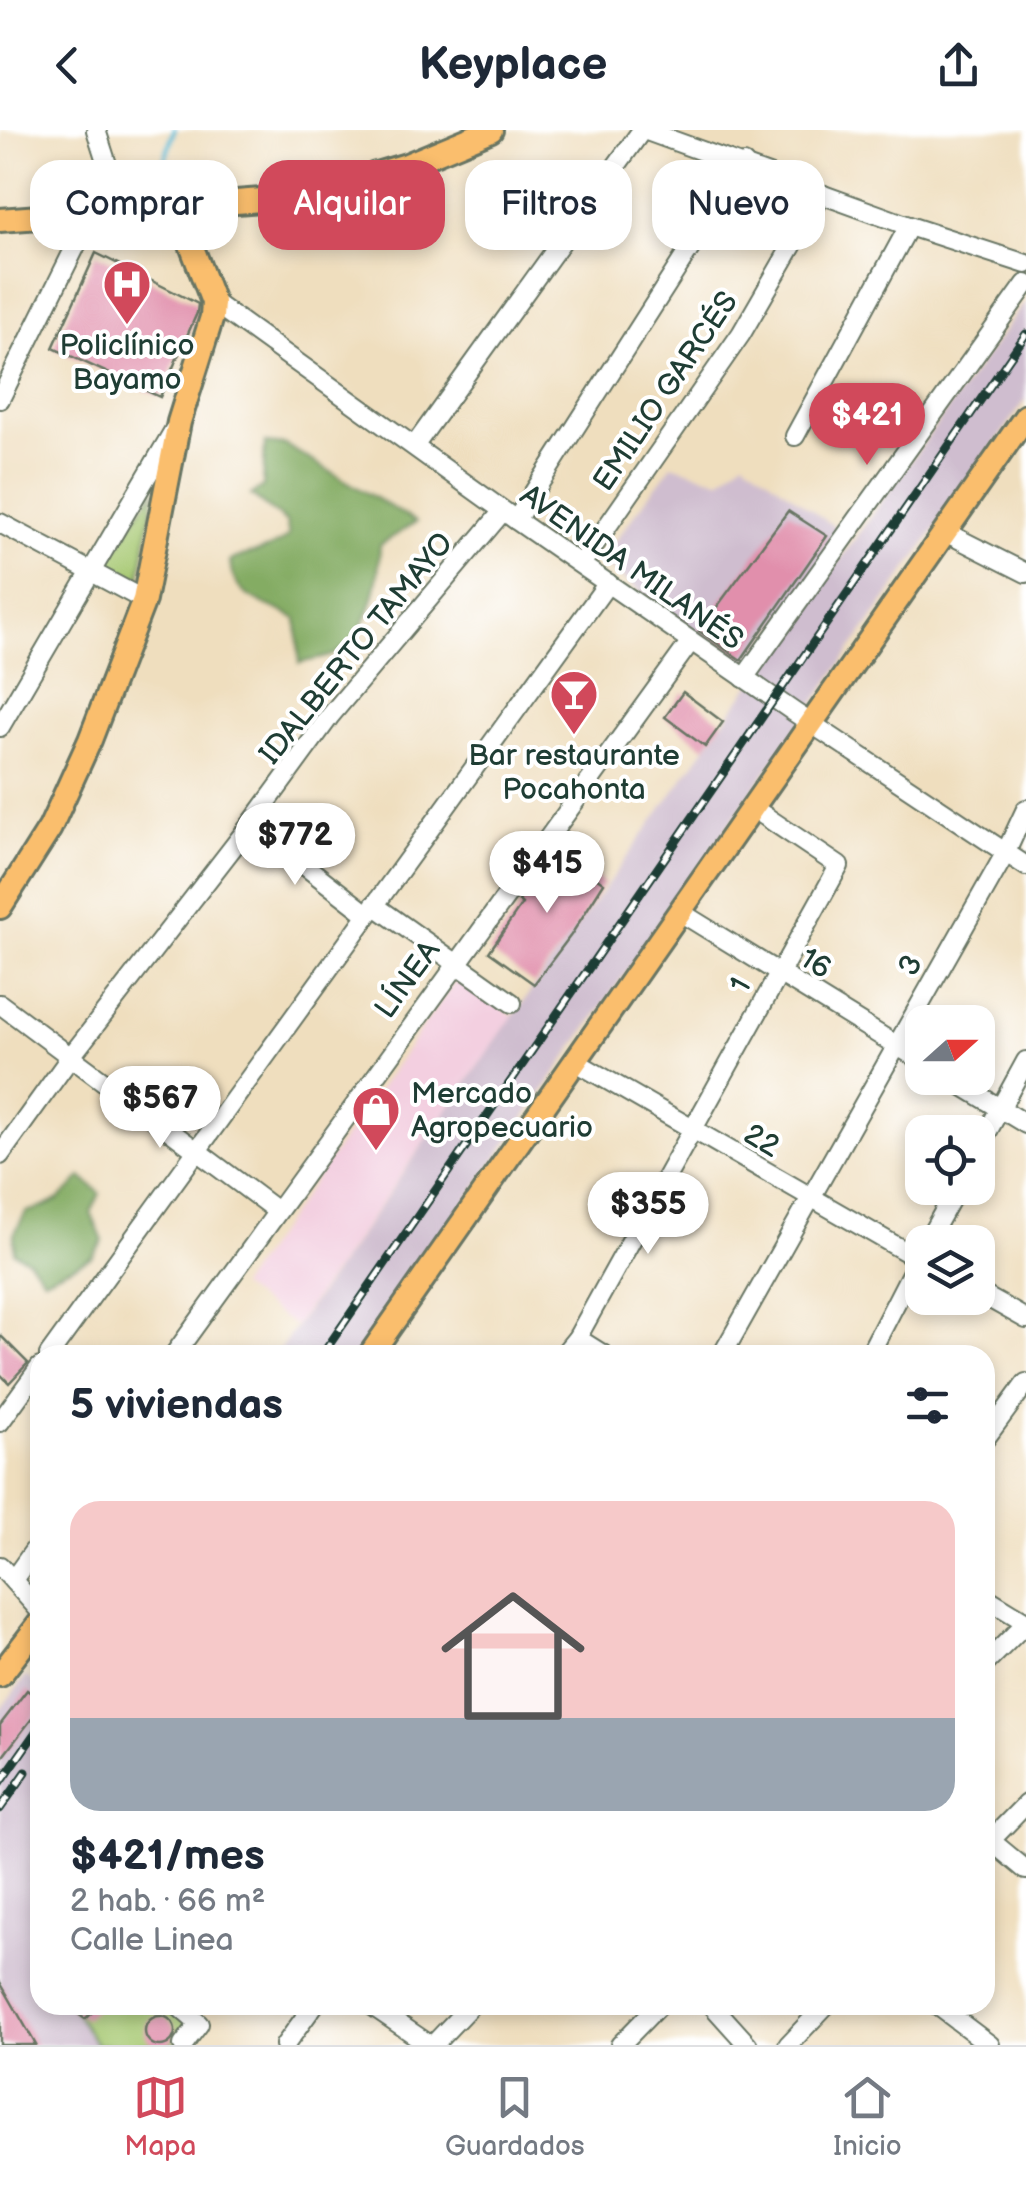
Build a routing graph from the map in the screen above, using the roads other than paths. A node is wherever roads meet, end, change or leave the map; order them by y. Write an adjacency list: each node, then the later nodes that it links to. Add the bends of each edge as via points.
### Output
1 (96, 130): 4 (street)
2 (491, 130): 7 (main road, via 407,165 312,193)
3 (643, 130): 5 (street); 22 (street)
4 (106, 160)
5 (732, 160)
6 (825, 195): 10 (street)
7 (238, 200)
8 (30, 217): 9 (main road)
9 (0, 220)
10 (909, 226): 15 (street); 21 (street)
11 (73, 250): 18 (street)
12 (193, 250): 17 (main road)
13 (687, 250): 23 (street, IDALBERTO TAMAYO)
14 (790, 250): 26 (street, EMILIO GARCÉS, via 741,334)
15 (1026, 264)
16 (1026, 284): 32 (street)
17 (213, 302): 20 (main road); 22 (street, AVENIDA MILANÉS)
18 (0, 399)
19 (1026, 416): 25 (main road)
20 (179, 422): 27 (street); 30 (main road)
21 (795, 436)
22 (414, 445): 23 (street, AVENIDA MILANÉS)
23 (509, 516): 26 (street, AVENIDA MILANÉS); 38 (street, IDALBERTO TAMAYO, via 330,716)
24 (0, 523): 27 (street)
25 (945, 532): 28 (street); 34 (main road)
26 (581, 564): 29 (street, AVENIDA MILANÉS)
27 (91, 572): 30 (street); 33 (street)
28 (1026, 573)
29 (608, 583): 31 (street, AVENIDA MILANÉS); 42 (street)
30 (144, 600): 41 (main road, via 50,828)
31 (692, 641): 32 (street, AVENIDA MILANÉS); 44 (street, LÍNEA)
32 (744, 678): 34 (street, AVENIDA MILANÉS)
33 (6, 703): 35 (street)
34 (810, 723): 36 (main road); 39 (street, AVENIDA MILANÉS)
35 (0, 728)
36 (753, 808): 43 (main road); 45 (street, 1, via 839,866)
37 (1026, 809): 39 (street, 3)
38 (251, 824): 42 (street); 50 (street, IDALBERTO TAMAYO)
39 (1006, 854): 40 (street, AVENIDA MILANÉS); 48 (street, 3)
40 (1026, 866)
41 (0, 907)
42 (371, 909): 44 (street); 58 (street)
43 (680, 912): 45 (street, 16); 52 (main road)
44 (457, 961): 46 (street); 61 (street, LÍNEA)
45 (778, 972): 48 (street, 16); 57 (street, 1)
46 (512, 1003)
47 (0, 1004): 50 (street)
48 (896, 1044): 49 (street, 16); 60 (street, 3)
49 (905, 1050)
50 (72, 1055): 58 (street); 59 (street, IDALBERTO TAMAYO)
51 (1026, 1061): 54 (street)
52 (576, 1062): 57 (street, 22); 69 (main road)
53 (978, 1095): 54 (street)
54 (1000, 1108): 55 (street); 56 (street)
55 (995, 1118)
56 (1026, 1124)
57 (691, 1131): 60 (street, 22); 66 (street, 1)
58 (198, 1150): 61 (street); 67 (street)
59 (0, 1155)
60 (808, 1198): 62 (street, 22); 72 (street, 3)
61 (277, 1210): 68 (street, LÍNEA)
62 (905, 1245)
63 (905, 1287): 73 (street)
64 (995, 1302): 65 (street)
65 (1026, 1319)
66 (576, 1338): 70 (street, 1); 71 (street)
67 (56, 1345)
68 (181, 1345)
69 (378, 1345)
70 (571, 1345)
71 (588, 1345)
72 (727, 1345)
73 (873, 1345)
74 (30, 1381): 76 (street)
75 (1026, 1382): 77 (street)
76 (0, 1422)
77 (995, 1425)
78 (30, 1551): 79 (street)
79 (6, 1573): 80 (street)
80 (30, 1600)
81 (995, 1603): 82 (street)
82 (1026, 1623): 84 (street)
83 (30, 1636): 85 (main road)
84 (995, 1654)
85 (0, 1675)
86 (1026, 1804): 87 (street)
87 (995, 1833)
88 (995, 1847): 89 (street)
89 (1026, 1870)
90 (189, 2015): 98 (street, via 199,2024)
91 (306, 2015): 99 (street)
92 (386, 2015): 100 (street)
93 (461, 2015): 100 (street)
94 (649, 2015): 101 (street)
95 (721, 2015): 102 (street)
96 (816, 2015): 103 (street)
97 (950, 2015): 104 (street)
98 (183, 2045)
99 (284, 2045)
100 (431, 2045)
101 (620, 2045)
102 (748, 2045)
103 (788, 2045)
104 (990, 2045)

